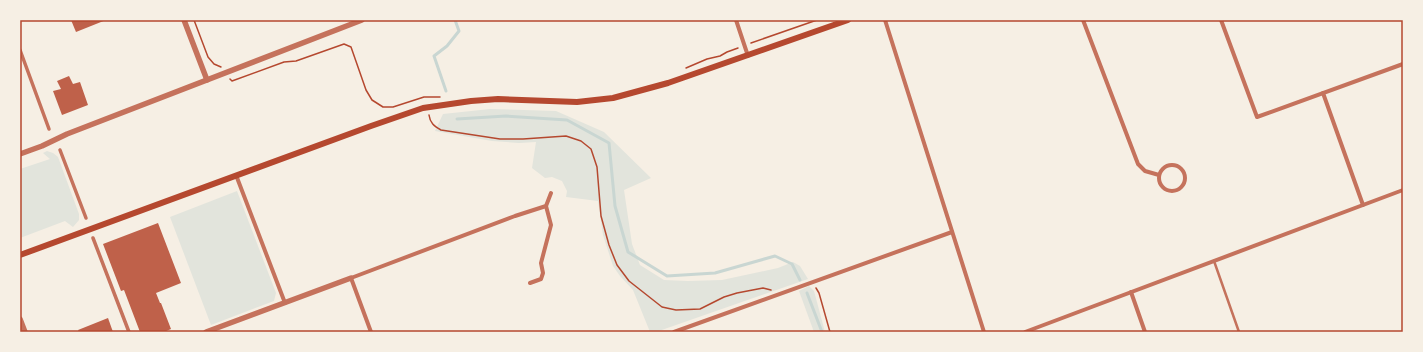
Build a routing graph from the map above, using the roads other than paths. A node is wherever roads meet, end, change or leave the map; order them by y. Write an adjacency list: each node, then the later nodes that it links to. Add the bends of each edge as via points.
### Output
1 (184, 20): 11 (street)
2 (362, 20): 11 (street)
3 (736, 20): 9 (street)
4 (848, 20): 9 (main road)
5 (885, 20): 23 (street)
6 (1083, 20): 17 (street, via 1138,164 1145,172)
7 (1221, 20): 12 (street, via 1257,117)
8 (20, 50): 13 (street)
9 (748, 56): 16 (main road, via 668,83 613,98 577,102 498,99 423,108)
10 (1403, 64): 12 (street)
11 (207, 80): 15 (street)
12 (1323, 94): 21 (street)
13 (49, 129)
14 (60, 150): 22 (street)
15 (20, 154)
16 (236, 175): 25 (main road); 30 (street)
17 (1159, 175): 17 (street, via 1162,187 1169,191 1181,188 1185,180 1184,172 1173,164 1164,167)
18 (1403, 190): 21 (street)
19 (551, 193): 20 (street)
20 (546, 206): 27 (street); 28 (street, via 551,225 542,263 543,273 541,278)
21 (1363, 206): 26 (street)
22 (86, 218)
23 (952, 232): 36 (street); 37 (street)
24 (93, 238): 33 (street)
25 (20, 255)
26 (1214, 261): 29 (street); 40 (lane)
27 (351, 278): 30 (street); 35 (street)
28 (530, 283)
29 (1131, 292): 38 (street); 39 (street)
30 (285, 303): 34 (street)
31 (20, 319): 32 (street)
32 (25, 332)
33 (129, 332)
34 (206, 332)
35 (371, 332)
36 (674, 332)
37 (984, 332)
38 (1025, 332)
39 (1145, 332)
40 (1239, 332)

